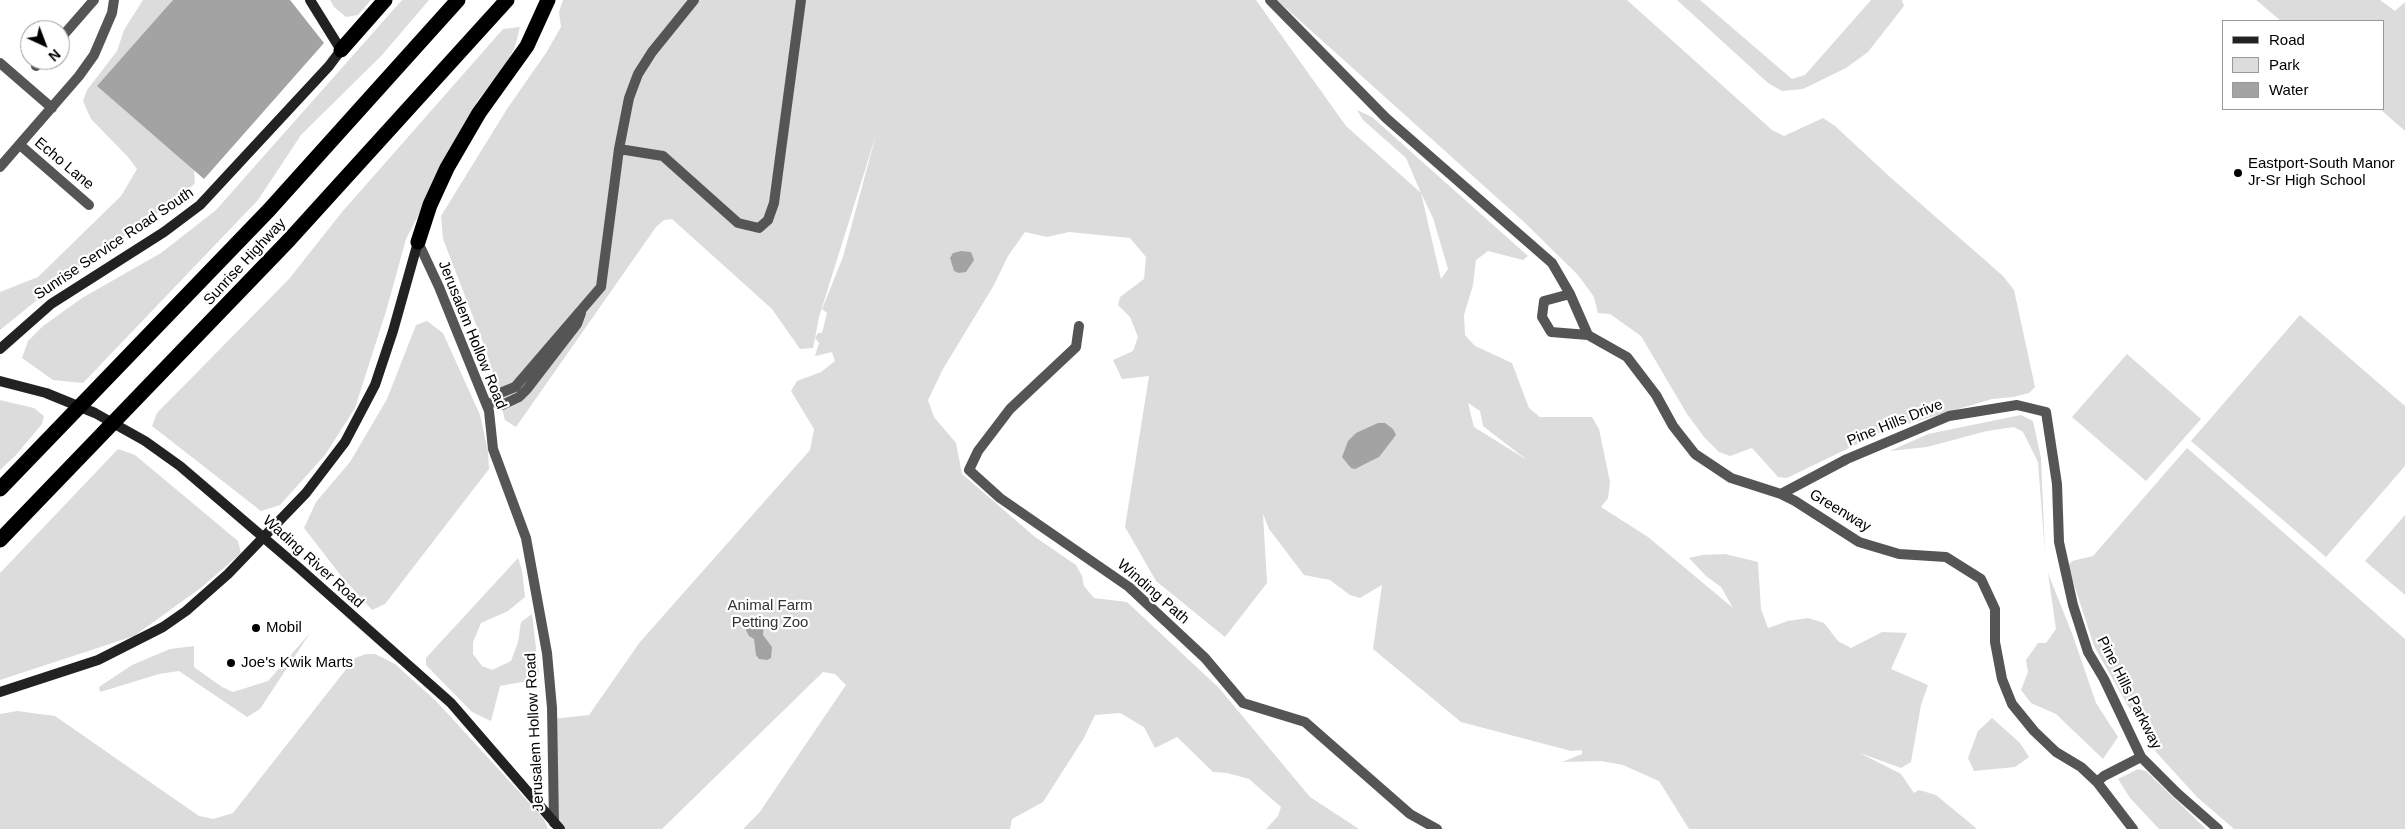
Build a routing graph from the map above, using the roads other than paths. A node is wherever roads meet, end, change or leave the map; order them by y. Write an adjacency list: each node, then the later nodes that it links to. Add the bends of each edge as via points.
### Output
1 (94, 0): 11 (street)
2 (114, 0): 14 (street, Echo Lane, via 94,56)
3 (310, 0): 12 (street)
4 (385, 0): 12 (highway)
5 (458, 0): 27 (highway, Sunrise Highway, via 243,238)
6 (507, 0): 30 (highway, Sunrise Highway, via 296,233)
7 (548, 0): 19 (highway, via 524,52 480,113 447,168)
8 (694, 0): 16 (street, via 638,74 629,98)
9 (801, 0): 16 (street, via 774,203 768,220 759,228 738,223 663,156)
10 (1270, 0): 20 (street, via 1386,118 1552,263)
11 (70, 28)
12 (341, 50): 23 (street, Sunrise Service Road South, via 200,205 164,232 51,304)
13 (0, 63): 14 (street)
14 (52, 108): 15 (street, Echo Lane)
15 (20, 145): 17 (street, Echo Lane); 18 (street, Echo Lane)
16 (619, 149): 25 (street, via 601,287 581,312 577,324 541,362 519,397 502,405)
17 (0, 167)
18 (89, 204)
19 (418, 242): 25 (street, Jerusalem Hollow Road); 29 (street, via 387,351 362,411 345,442 321,474)
20 (1570, 294): 22 (street); 22 (street, Greenway, via 1544,301 1542,317 1551,332)
21 (1079, 326): 35 (street, Winding Path, via 1076,347 1010,409 978,451 969,470 1000,498 1129,587 1205,658 1243,703 1305,722 1410,814)
22 (1588, 335): 28 (street, Greenway, via 1627,357 1695,454 1730,478)
23 (0, 349)
24 (0, 382): 29 (street, Wading River Road, via 46,393 95,412 145,440)
25 (490, 403): 34 (street, Jerusalem Hollow Road, via 493,449 526,538 547,653)
26 (2057, 484): 28 (street, Pine Hills Drive, via 2046,412 2018,405 1949,416 1847,459); 32 (street, Pine Hills Parkway, via 2059,542 2073,605 2088,652)
27 (0, 489)
28 (1781, 494): 33 (street, Greenway, via 1859,542 1899,554 1946,557 1982,579 1995,609 1995,642 2002,678 2012,704 2056,752 2082,767)
29 (264, 538): 31 (street, via 203,597 163,626 98,660); 34 (street, Wading River Road, via 451,703)
30 (0, 540)
31 (0, 692)
32 (2142, 757): 33 (street); 37 (street, Pine Hills Parkway)
33 (2097, 782): 36 (street, Greenway)
34 (557, 826)
35 (1437, 829)
36 (2133, 829)
37 (2218, 829)

